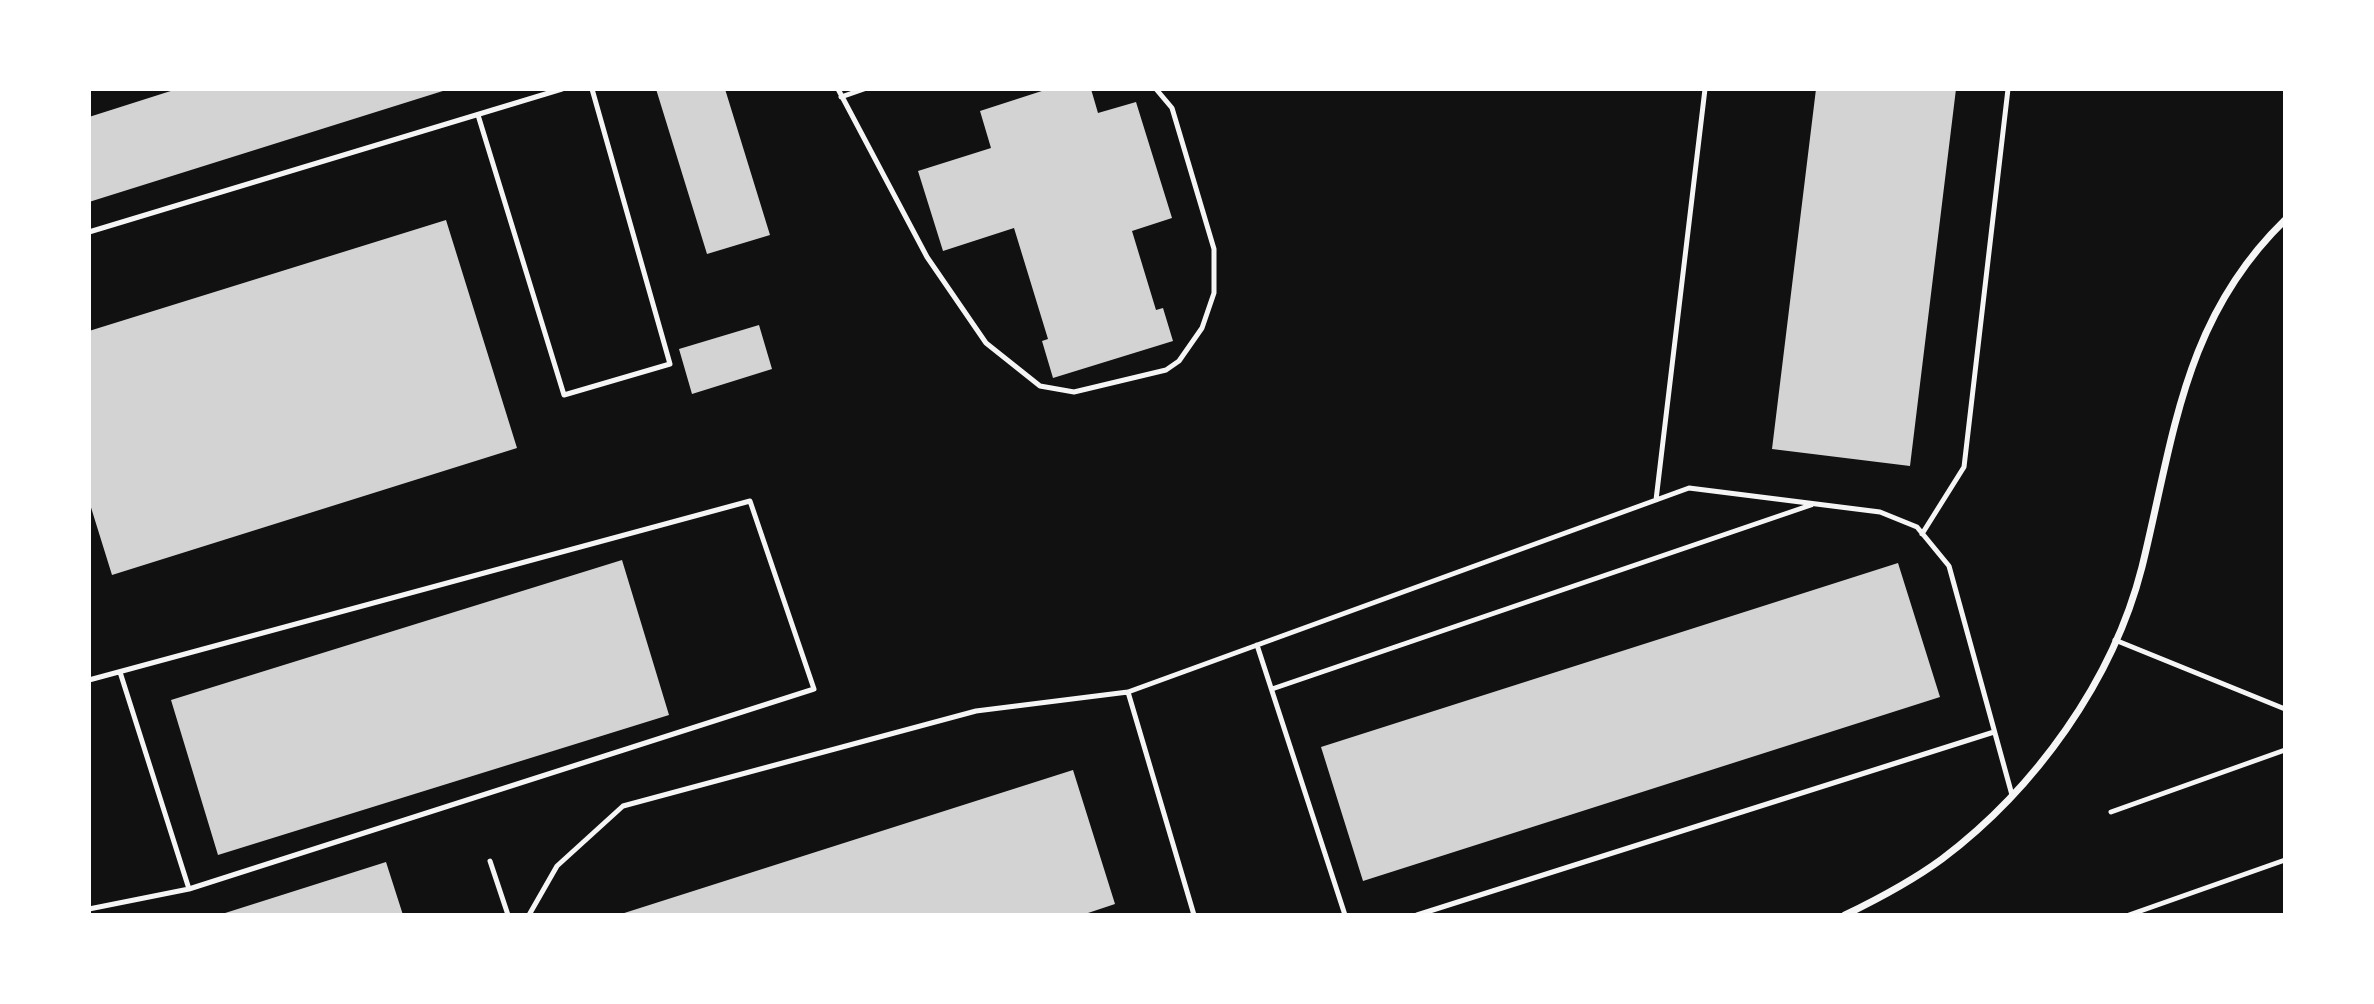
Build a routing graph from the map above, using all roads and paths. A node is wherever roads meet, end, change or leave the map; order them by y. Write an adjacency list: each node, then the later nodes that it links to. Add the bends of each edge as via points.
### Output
1 (562, 89): 9 (lane)
2 (592, 89): 9 (lane, via 670,364 564,395)
3 (838, 89): 8 (lane)
4 (864, 89): 8 (lane)
5 (1156, 89): 8 (lane, via 1172,108 1214,249 1214,293 1202,328 1179,361 1166,370 1074,393 1040,386 986,343 927,257)
6 (1705, 89): 12 (lane)
7 (2008, 89): 14 (lane, via 1964,467)
8 (841, 96)
9 (478, 115): 11 (lane)
10 (2285, 220): 15 (street, via 2232,282 2193,359 2168,444 2141,569)
11 (89, 232)
12 (1656, 500): 13 (lane, via 1689,488); 16 (lane)
13 (1814, 504): 14 (lane, via 1880,512 1917,527); 19 (lane)
14 (1922, 534): 22 (lane, via 1949,566)
15 (2115, 640): 21 (lane); 24 (street, via 2095,683 2062,734)
16 (1257, 645): 19 (lane); 20 (lane)
17 (120, 672): 18 (lane); 28 (lane); 28 (lane, via 750,501 814,689)
18 (89, 680)
19 (1272, 689): 33 (lane)
20 (1128, 692): 31 (lane, via 976,711 623,806 557,866); 32 (lane)
21 (2285, 709)
22 (1994, 732): 24 (lane); 34 (lane)
23 (2285, 750): 25 (lane)
24 (2012, 795): 35 (street, via 1940,861)
25 (2111, 812)
26 (2285, 860): 36 (lane)
27 (489, 862): 30 (lane)
28 (190, 889): 29 (lane)
29 (89, 909)
30 (508, 915)
31 (529, 915)
32 (1194, 915)
33 (1345, 915)
34 (1417, 915)
35 (1845, 915)
36 (2129, 915)

